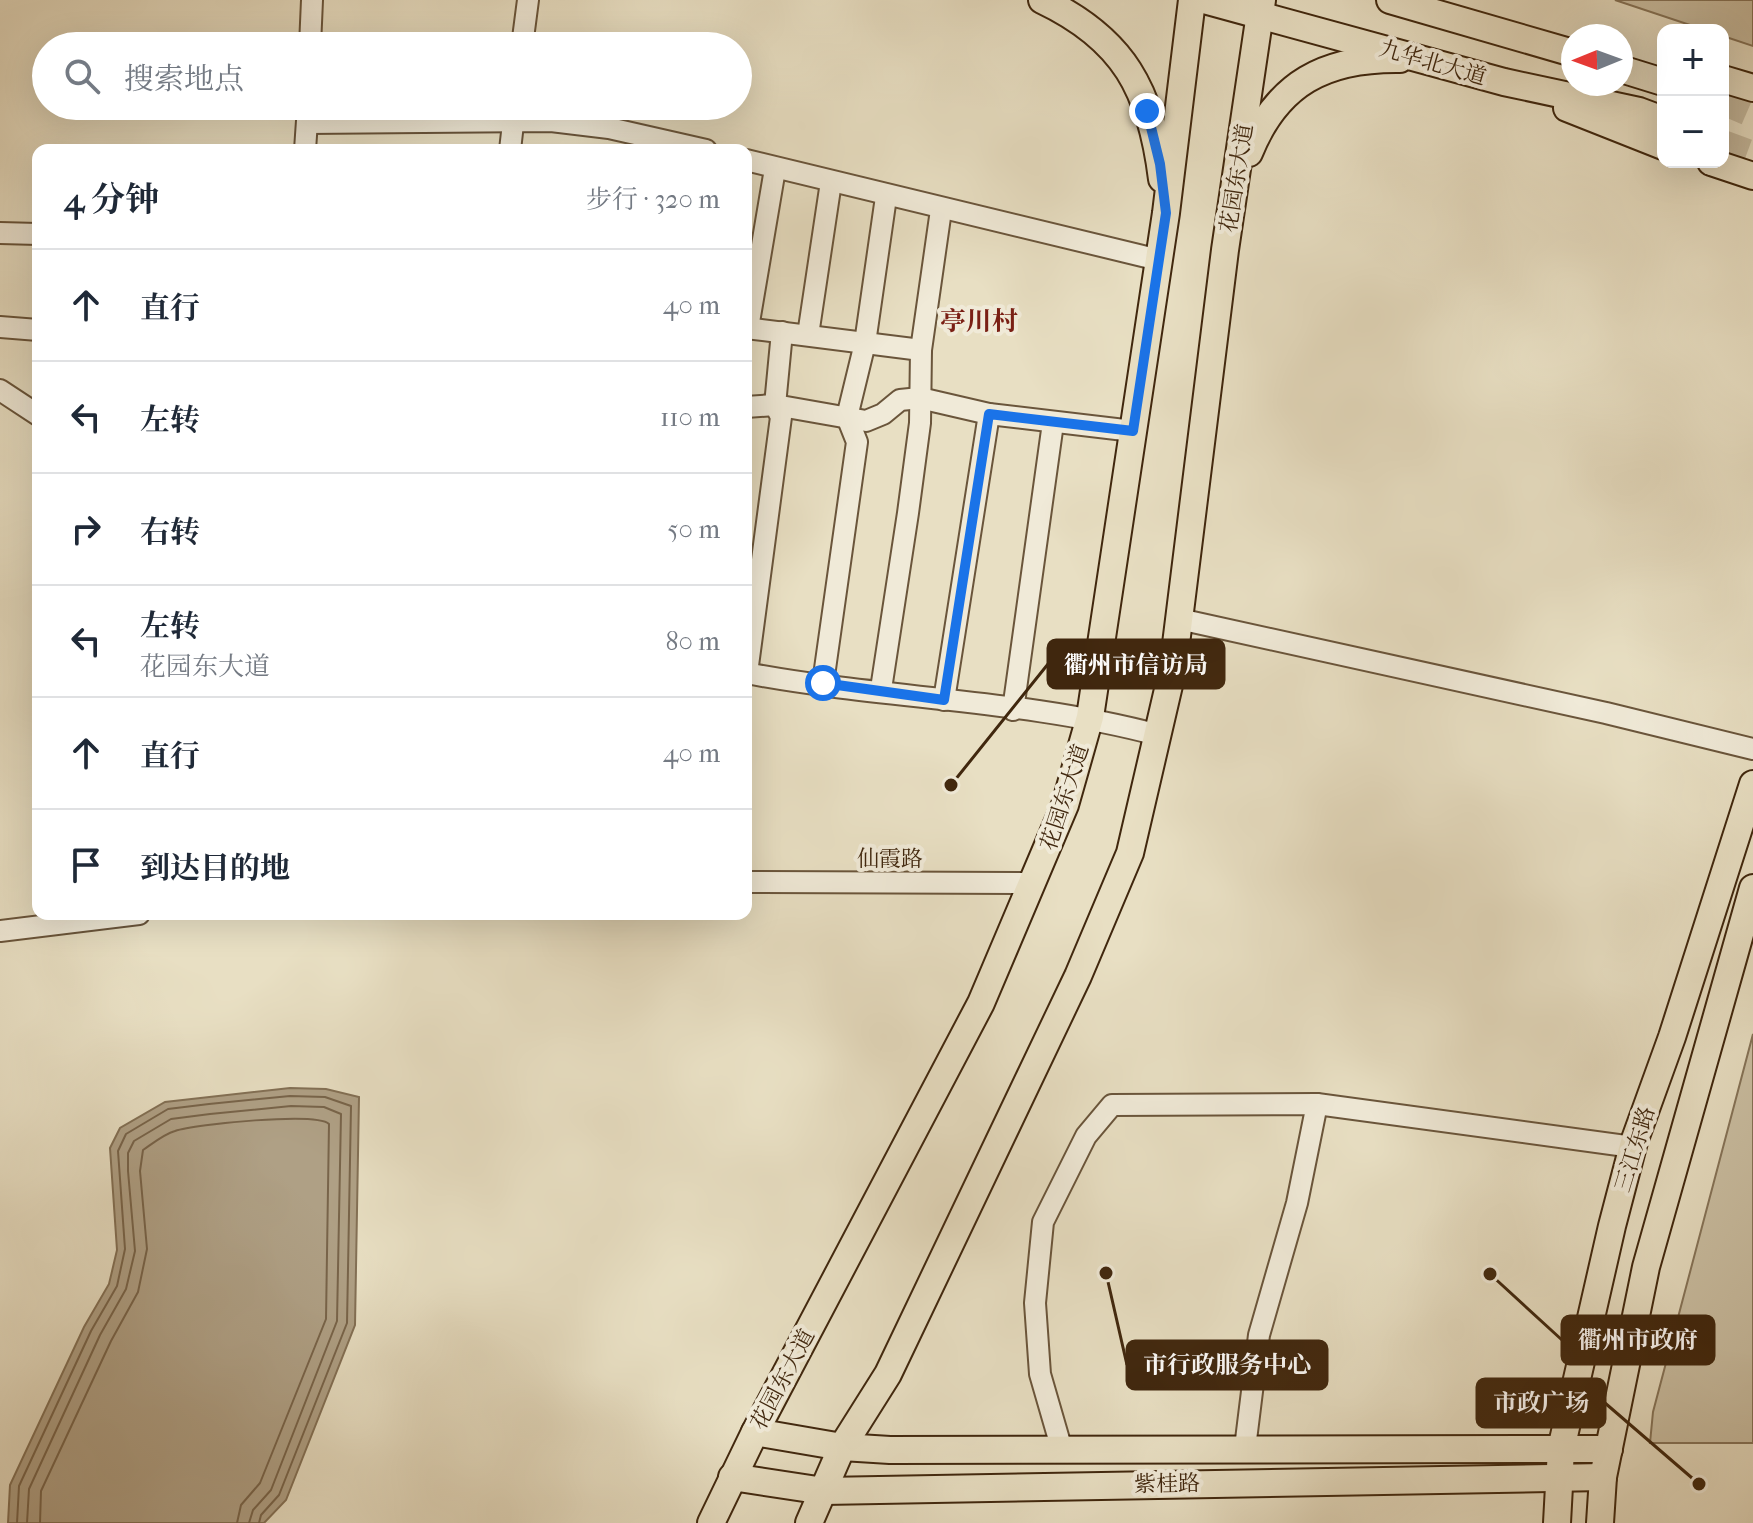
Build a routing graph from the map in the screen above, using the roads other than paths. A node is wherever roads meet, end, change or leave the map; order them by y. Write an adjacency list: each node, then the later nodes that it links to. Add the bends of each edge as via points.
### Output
1 (312, 0): 10 (street)
2 (528, 0): 11 (street)
3 (1042, 0): 39 (main road, via 1100,33 1122,58 1147,111)
4 (1192, 0): 39 (main road, 花园东大道)
5 (1204, 0): 8 (main road, 九华北大道)
6 (1390, 0): 9 (main road)
7 (1419, 0): 9 (main road)
8 (1261, 7): 16 (main road, 九华北大道); 36 (main road, 花园东大道)
9 (1480, 26): 12 (main road)
10 (311, 32)
11 (524, 32)
12 (1514, 35): 13 (main road); 14 (main road)
13 (1561, 43)
14 (1561, 49)
15 (1633, 56): 17 (main road)
16 (1426, 60): 21 (main road, 九华北大道); 36 (main road, via 1357,63 1302,80 1281,96 1260,126)
17 (1657, 62)
18 (1633, 73): 19 (main road)
19 (1657, 80)
20 (1729, 81): 22 (main road)
21 (1504, 82): 23 (main road, 九华北大道); 30 (main road)
22 (1753, 88)
23 (1657, 118)
24 (307, 120): 27 (street)
25 (513, 120): 28 (street)
26 (546, 120): 29 (street)
27 (305, 144)
28 (511, 144)
29 (664, 144)
30 (1657, 144)
31 (752, 162): 33 (street)
32 (1729, 168): 34 (main road)
33 (775, 169): 35 (street); 43 (street)
34 (1753, 176)
35 (831, 182): 37 (street); 48 (street)
36 (1235, 190): 60 (main road, 花园东大道)
37 (886, 197): 38 (street); 49 (street)
38 (941, 210): 42 (street); 50 (street)
39 (1166, 213): 42 (main road, 花园东大道)
40 (0, 233): 41 (street)
41 (32, 234)
42 (1159, 260): 59 (main road, 花园东大道)
43 (752, 300)
44 (0, 327): 46 (street)
45 (752, 329): 47 (street)
46 (32, 330)
47 (782, 332): 48 (street); 53 (street)
48 (808, 335): 49 (street)
49 (865, 343): 50 (street); 57 (street)
50 (921, 350): 52 (street)
51 (0, 390): 55 (street)
52 (920, 398): 56 (street); 57 (street, via 900,400 866,421); 64 (street)
53 (775, 405): 54 (street); 57 (street); 61 (street, via 781,417)
54 (752, 407)
55 (32, 411)
56 (989, 414): 58 (street); 65 (street)
57 (847, 417): 63 (street, via 857,442)
58 (1053, 423): 59 (street); 66 (street)
59 (1133, 431): 67 (main road, 花园东大道)
60 (1179, 619): 68 (main road, 花园东大道); 69 (street)
61 (752, 635)
62 (752, 674): 63 (street)
63 (823, 683): 64 (street)
64 (881, 689): 65 (street)
65 (944, 700): 66 (street)
66 (1013, 710): 67 (street)
67 (1090, 717): 68 (street); 72 (main road, 花园东大道, via 1065,805)
68 (1158, 735): 79 (main road, 花园东大道, via 1130,853 1078,976 888,1374)
69 (1753, 749)
70 (1753, 784): 77 (main road, 三江东路)
71 (752, 882): 72 (street, 仙霞路)
72 (1033, 883): 78 (main road, 花园东大道, via 981,1003)
73 (1753, 888): 81 (main road, 三江东路, via 1646,1267)
74 (90, 920): 75 (street)
75 (0, 931)
76 (1317, 1104): 77 (street); 80 (street, via 1297,1203 1259,1335); 82 (street, via 1112,1105 1086,1136 1043,1222 1035,1303 1040,1374)
77 (1633, 1147): 83 (main road, 三江东路)
78 (755, 1432): 79 (main road, 紫桂路); 84 (main road, 花园东大道)
79 (842, 1447): 82 (main road, 紫桂路); 86 (main road, 花园东大道)
80 (1245, 1448): 82 (main road, 紫桂路); 83 (main road, 紫桂路)
81 (1609, 1449): 83 (main road, 紫桂路); 85 (main road, 三江东路)
82 (1062, 1450)
83 (1560, 1462): 85 (main road, 紫桂路); 86 (main road, 紫桂路); 89 (main road, 三江东路)
84 (732, 1477): 86 (main road, 紫桂路); 87 (main road, 花园东大道)
85 (1603, 1477): 90 (main road, 三江东路)
86 (824, 1491): 88 (main road, 花园东大道)
87 (711, 1523)
88 (809, 1523)
89 (1557, 1523)
90 (1600, 1523)

